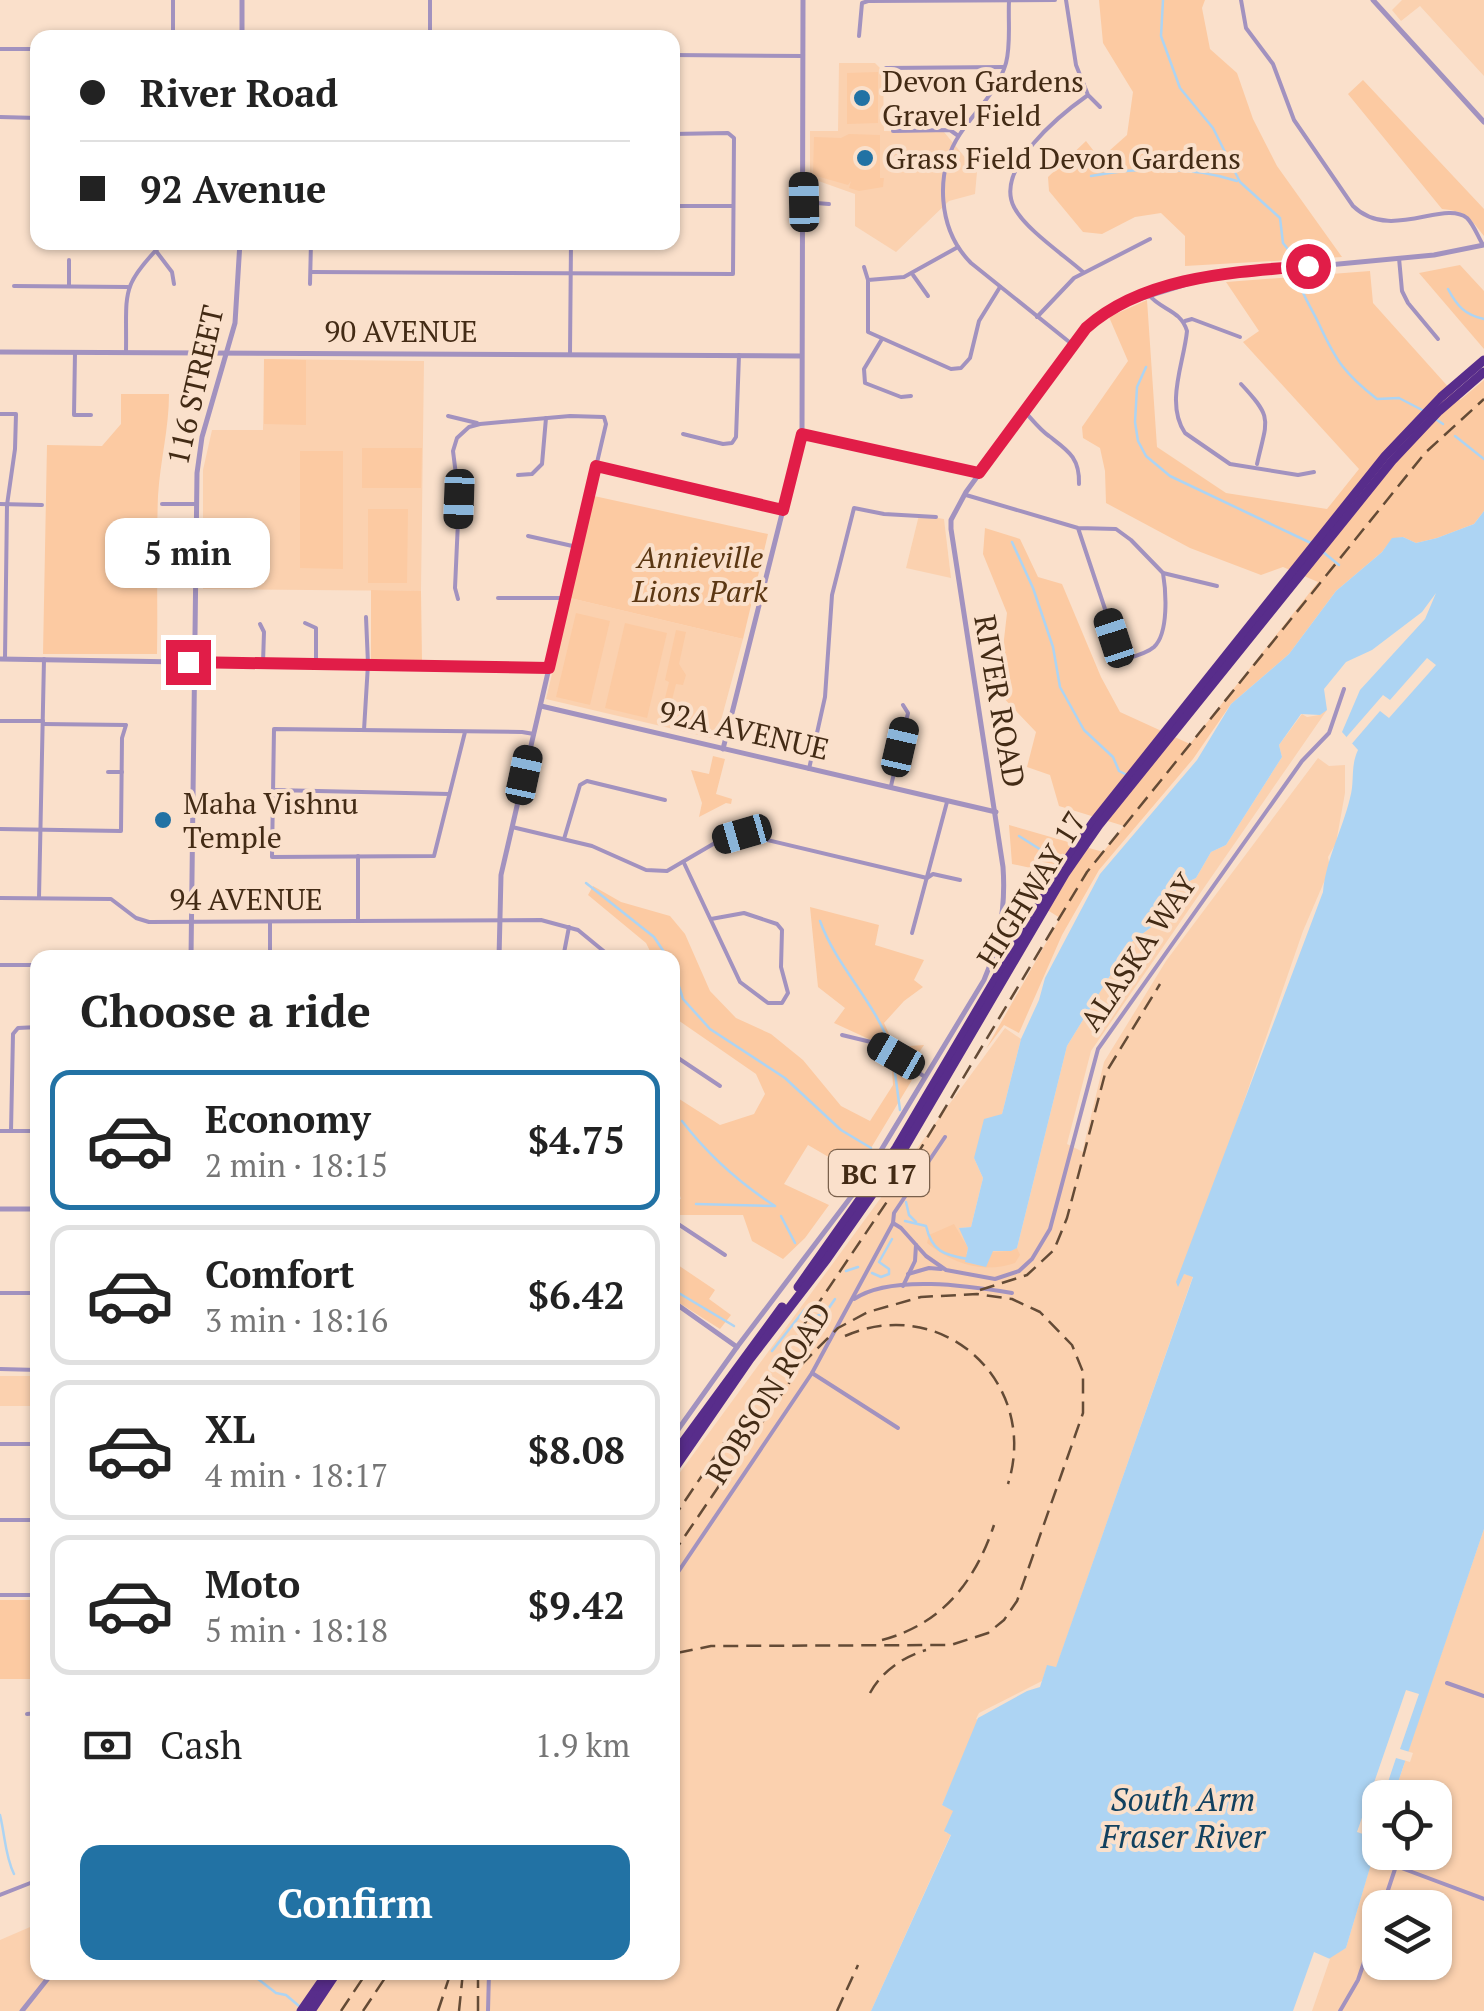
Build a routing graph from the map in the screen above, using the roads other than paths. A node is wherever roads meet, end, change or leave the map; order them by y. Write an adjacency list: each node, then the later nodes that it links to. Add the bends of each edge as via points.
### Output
1 (173, 0): 10 (street)
2 (242, 0): 11 (street)
3 (430, 0): 12 (street)
4 (802, 0): 17 (street)
5 (1055, 0): 9 (street)
6 (1066, 0): 20 (street)
7 (1241, 0): 33 (street, via 1246,28 1273,64 1294,120 1353,206 1381,221 1457,213)
8 (1373, 0): 24 (street)
9 (1009, 1): 13 (street, via 868,1); 18 (street)
10 (173, 30)
11 (242, 30)
12 (430, 30)
13 (858, 36)
14 (0, 49): 15 (street)
15 (30, 49)
16 (680, 55): 17 (street)
17 (803, 56): 28 (street)
18 (1004, 67): 19 (street); 27 (street)
19 (886, 68)
20 (1088, 95): 21 (street); 43 (street, via 1036,139 1010,194 1018,214)
21 (1100, 107)
22 (0, 117): 23 (street)
23 (30, 118)
24 (1484, 122)
25 (893, 130): 27 (street, via 950,130)
26 (680, 134): 31 (street, via 732,136)
27 (959, 136): 34 (street, via 943,200)
28 (804, 202): 29 (street); 67 (street)
29 (829, 204)
30 (680, 206): 31 (street)
31 (734, 206): 44 (street, via 732,274)
32 (1150, 239): 43 (street)
33 (1484, 245): 39 (street, RIVER ROAD)
34 (958, 247): 45 (street); 52 (street)
35 (240, 250): 64 (street, 116 STREET)
36 (312, 250): 42 (street)
37 (571, 250): 44 (street)
38 (156, 251): 47 (street); 51 (street)
39 (1399, 258): 53 (street, RIVER ROAD, via 1245,271); 58 (street, via 1408,303)
40 (69, 260): 50 (street)
41 (864, 267): 46 (street)
42 (311, 272): 44 (street); 48 (street)
43 (1084, 272): 55 (street)
44 (571, 274): 65 (street)
45 (912, 274): 46 (street); 54 (street)
46 (868, 280): 59 (street, via 866,330)
47 (174, 284)
48 (310, 284)
49 (14, 286): 50 (street)
50 (69, 286): 51 (street)
51 (128, 287): 63 (street)
52 (1000, 287): 55 (street); 59 (street, via 961,368)
53 (1148, 294): 56 (street); 60 (street, RIVER ROAD, via 1100,316)
54 (928, 296)
55 (1037, 317): 60 (street)
56 (1184, 321): 57 (street); 82 (street, via 1175,399 1180,425 1230,464)
57 (1240, 337)
58 (1438, 339)
59 (882, 340): 71 (street, via 864,369 864,383)
60 (1073, 345): 73 (street, RIVER ROAD)
61 (0, 352): 62 (street, 90 AVENUE)
62 (75, 352): 63 (street, 90 AVENUE); 75 (street, via 74,414)
63 (126, 352): 64 (street, 90 AVENUE)
64 (228, 352): 65 (street, 90 AVENUE); 92 (street, 116 STREET, via 202,437)
65 (570, 354): 66 (street, 90 AVENUE)
66 (739, 356): 67 (street, 90 AVENUE); 79 (street, via 736,437 723,444)
67 (801, 356): 80 (street)
68 (1484, 360): 72 (highway, HIGHWAY 17 / BC 17)
69 (1484, 372): 72 (highway, HIGHWAY 17 / BC 17)
70 (1241, 384): 82 (street, via 1267,419)
71 (912, 396)
72 (1444, 400): 137 (highway, HIGHWAY 17 / BC 17, via 1327,534)
73 (1024, 411): 84 (street, RIVER ROAD); 86 (street, via 1070,451)
74 (0, 414): 89 (street, via 16,414)
75 (91, 414)
76 (448, 416): 78 (street)
77 (546, 418): 78 (street); 81 (street, via 607,420); 85 (street, via 542,464)
78 (480, 424): 102 (street, via 457,438 453,451)
79 (683, 434)
80 (802, 434): 84 (street); 93 (street)
81 (596, 466): 93 (street); 97 (street)
82 (1257, 466): 83 (street)
83 (1314, 472)
84 (979, 473): 87 (street, RIVER ROAD)
85 (518, 476)
86 (1079, 484)
87 (965, 495): 95 (street); 130 (street, RIVER ROAD, via 951,520 952,538)
88 (0, 504): 89 (street)
89 (7, 504): 90 (street); 106 (street)
90 (42, 504)
91 (162, 504): 92 (street)
92 (196, 504): 108 (street, 116 STREET)
93 (783, 510): 121 (street)
94 (936, 517): 122 (street, via 854,508 832,595 825,697)
95 (1078, 528): 98 (street, via 1116,529); 98 (street, via 1122,660 1158,643)
96 (528, 536): 97 (street)
97 (578, 548): 101 (street)
98 (1164, 573): 99 (street)
99 (1216, 586)
100 (498, 598): 101 (street)
101 (565, 598): 112 (street)
102 (458, 599)
103 (366, 617): 111 (street)
104 (305, 622): 110 (street, via 316,628)
105 (260, 624): 109 (street)
106 (3, 659): 107 (street)
107 (44, 660): 108 (street); 117 (street)
108 (195, 662): 109 (street); 145 (street, 116 STREET)
109 (264, 663): 110 (street)
110 (316, 663): 111 (street)
111 (368, 664): 112 (street); 118 (street)
112 (549, 668): 115 (street)
113 (1344, 689): 171 (street, ALASKA WAY, via 1329,733 1302,761 1098,1050 1039,1250 1002,1278)
114 (903, 704): 125 (street, via 908,712)
115 (540, 706): 120 (street); 121 (street, 92A AVENUE)
116 (0, 721): 117 (street)
117 (43, 723): 124 (street, via 126,726); 133 (street)
118 (364, 730): 119 (street); 126 (street, via 274,729)
119 (465, 732): 120 (street); 127 (street)
120 (534, 734): 131 (street)
121 (724, 749): 122 (street, 92A AVENUE)
122 (808, 769): 125 (street, 92A AVENUE)
123 (108, 772): 124 (street)
124 (122, 772): 133 (street, via 121,831)
125 (890, 787): 129 (street, 92A AVENUE)
126 (274, 790): 127 (street); 135 (street, via 272,857)
127 (449, 794): 135 (street, via 434,856)
128 (665, 800): 134 (street, via 587,780)
129 (948, 801): 130 (street, 92A AVENUE); 138 (street)
130 (996, 812): 159 (street, RIVER ROAD, via 1004,888 997,948)
131 (512, 828): 134 (street); 143 (street)
132 (0, 829): 133 (street)
133 (40, 829): 141 (street)
134 (564, 839): 136 (street, via 646,870)
135 (358, 856): 144 (street)
136 (684, 864): 138 (street, via 742,834); 142 (street)
137 (1062, 872): 187 (highway, HIGHWAY 17 / BC 17, via 877,1176); 188 (highway, HIGHWAY 17 / BC 17, via 892,1166)
138 (927, 878): 139 (street); 148 (street)
139 (960, 880)
140 (0, 898): 141 (street, 94 AVENUE)
141 (39, 898): 145 (street, 94 AVENUE, via 108,899 142,921)
142 (711, 918): 142 (street, via 744,913 778,924 788,993 782,1003 768,1003 740,982)
143 (499, 920): 144 (street, 94 AVENUE); 147 (street, 94 AVENUE); 151 (street)
144 (358, 921): 146 (street, 94 AVENUE)
145 (192, 922): 146 (street, 94 AVENUE); 149 (street, 116 STREET)
146 (270, 922): 150 (street)
147 (569, 927): 152 (street); 153 (street)
148 (912, 933)
149 (192, 950)
150 (270, 950)
151 (499, 950)
152 (565, 950)
153 (603, 950)
154 (0, 965): 155 (street)
155 (30, 965)
156 (30, 1028): 162 (street, via 15,1030)
157 (842, 1035): 159 (street, via 875,1044)
158 (680, 1059): 160 (street)
159 (926, 1078): 179 (street, RIVER ROAD, via 852,1196)
160 (720, 1086)
161 (0, 1131): 162 (street)
162 (11, 1131): 163 (street)
163 (30, 1131)
164 (945, 1137): 167 (street, ROBSON ROAD)
165 (0, 1209): 166 (street)
166 (30, 1209)
167 (893, 1224): 169 (street); 177 (street, ROBSON ROAD)
168 (680, 1225): 170 (street)
169 (916, 1245): 171 (street); 172 (street)
170 (724, 1255)
171 (946, 1270): 172 (street)
172 (908, 1274): 173 (street)
173 (902, 1286): 175 (street); 177 (street)
174 (30, 1293): 176 (street)
175 (1012, 1293)
176 (0, 1294)
177 (853, 1300): 182 (street, ROBSON ROAD)
178 (680, 1307): 179 (street)
179 (737, 1346): 183 (street, RIVER ROAD)
180 (0, 1369): 181 (street)
181 (30, 1370)
182 (812, 1373): 184 (street); 191 (street, ROBSON ROAD)
183 (680, 1427)
184 (898, 1428)
185 (0, 1444): 186 (street)
186 (30, 1444)
187 (680, 1446)
188 (680, 1460)
189 (0, 1520): 190 (street)
190 (30, 1520)
191 (680, 1569)
192 (0, 1595): 193 (street)
193 (30, 1595)
194 (1447, 1684): 195 (street)
195 (1484, 1696)
196 (27, 1714): 197 (street)
197 (30, 1714)
198 (30, 1883): 200 (street)
199 (1388, 1890): 201 (street, via 1396,1866)
200 (0, 1895)
201 (1484, 1899)
202 (1362, 1968): 211 (street)
203 (47, 1980): 207 (street)
204 (322, 1980): 208 (highway)
205 (332, 1980): 209 (highway)
206 (489, 1980): 210 (street)
207 (22, 2011)
208 (301, 2011)
209 (311, 2011)
210 (488, 2011)
211 (1340, 2011)

